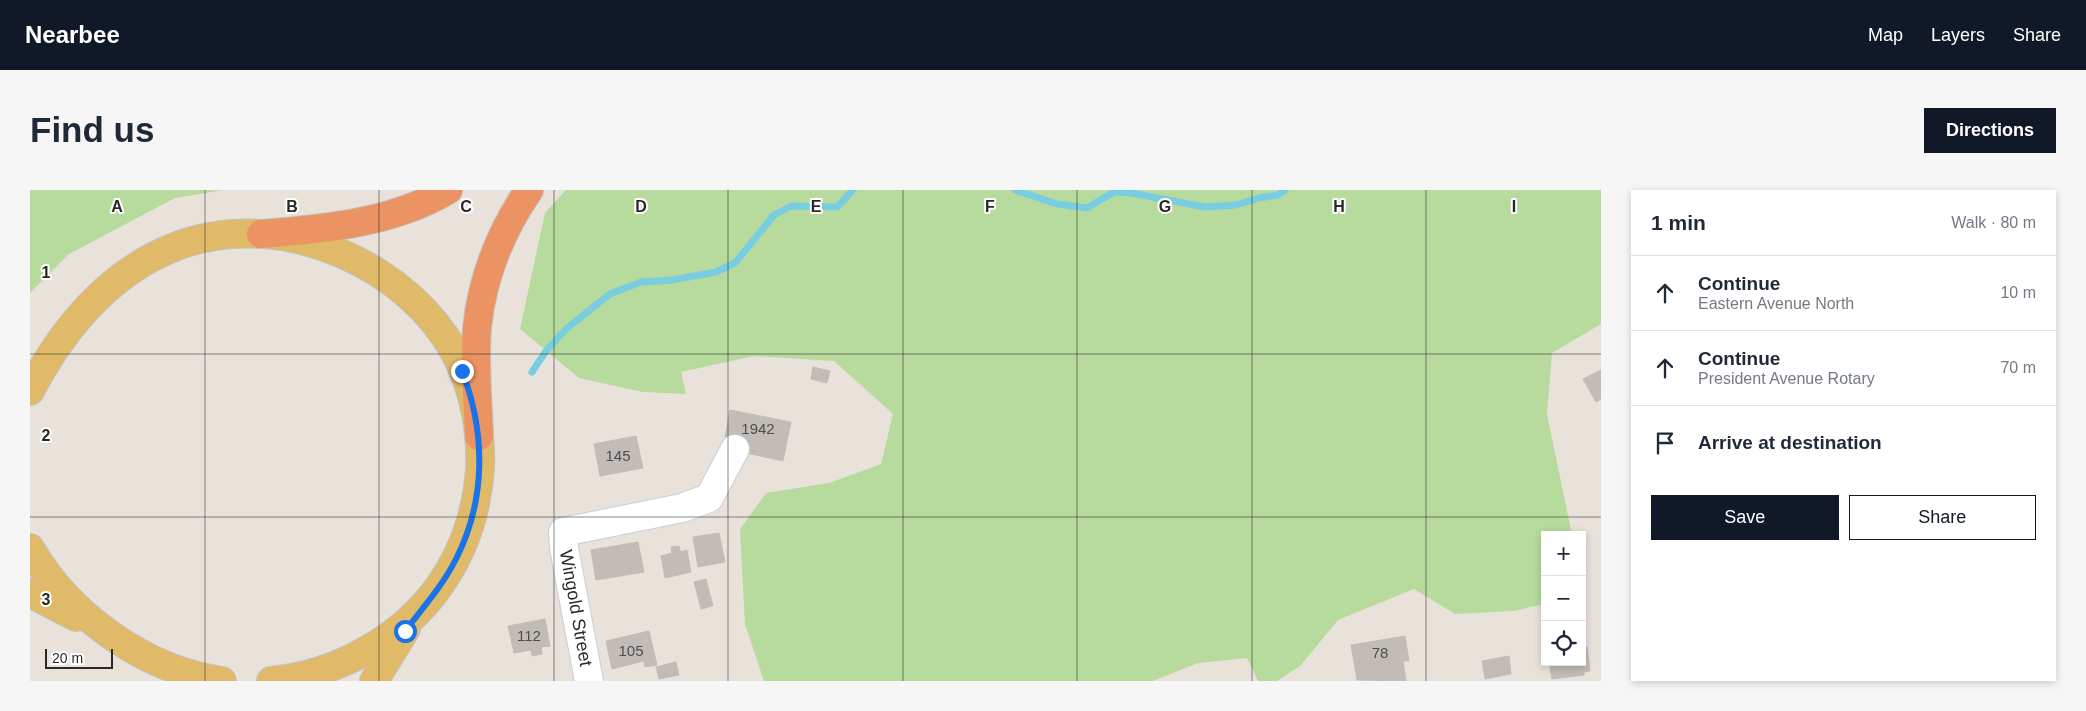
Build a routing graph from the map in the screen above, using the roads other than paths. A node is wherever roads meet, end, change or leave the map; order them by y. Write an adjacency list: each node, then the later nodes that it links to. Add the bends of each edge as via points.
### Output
1 (448, 190): 3 (highway, via 407,209 369,219)
2 (529, 190): 5 (highway, via 503,235 483,293 477,338)
3 (261, 234): 4 (main road, via 231,234 197,240 160,253 129,271 101,293 77,320 51,354); 5 (main road, via 298,239 342,254 383,276 411,298 436,324 456,356 473,404)
4 (30, 391)
5 (479, 436): 9 (main road, via 479,477 472,519 456,560)
6 (735, 449): 15 (street, Wingold Street, via 709,498 682,508 563,532)
7 (30, 548): 10 (main road, via 62,591)
8 (30, 592): 10 (main road)
9 (428, 602): 13 (main road, via 392,634 351,658 306,675); 14 (main road, via 405,631)
10 (120, 641): 11 (main road); 12 (main road, via 184,672)
11 (177, 681)
12 (222, 681)
13 (271, 681)
14 (374, 681)
15 (589, 681)

